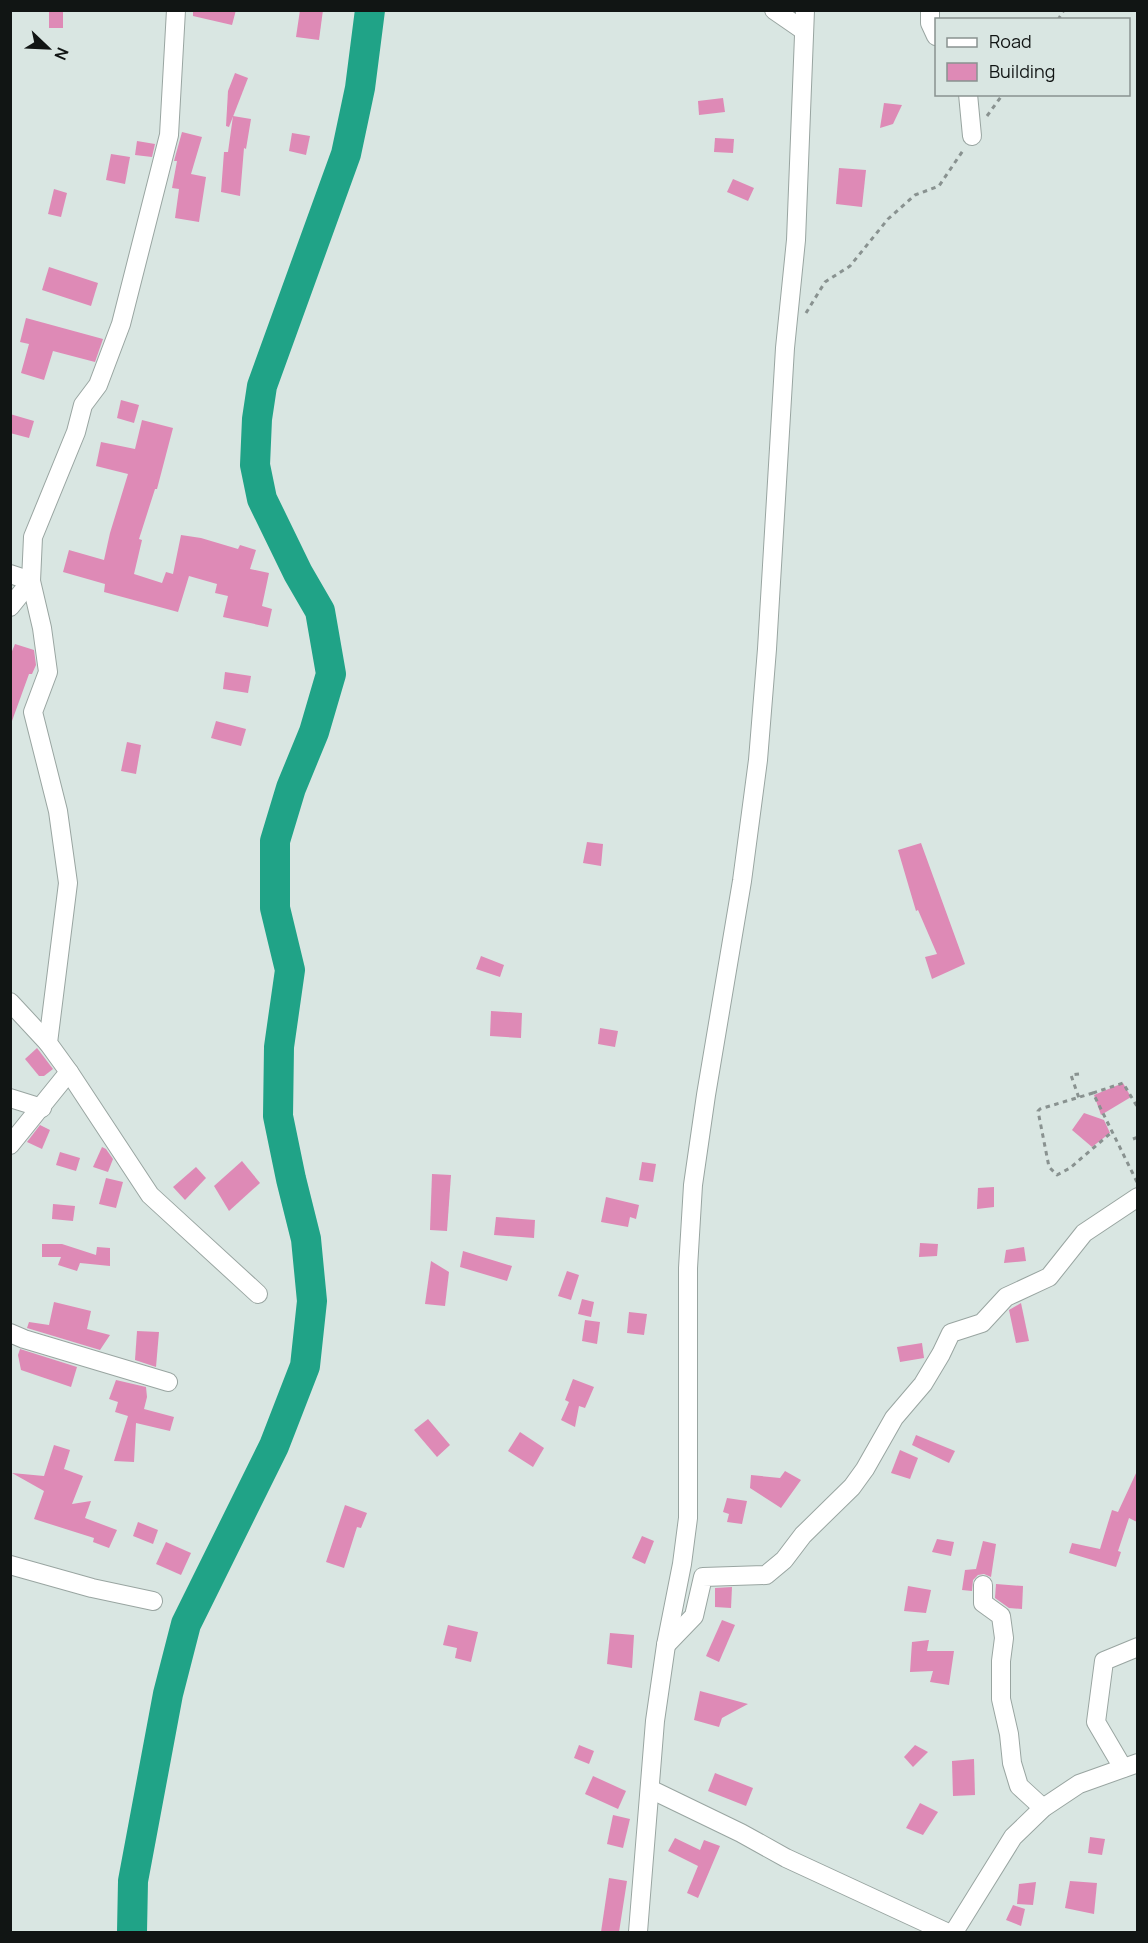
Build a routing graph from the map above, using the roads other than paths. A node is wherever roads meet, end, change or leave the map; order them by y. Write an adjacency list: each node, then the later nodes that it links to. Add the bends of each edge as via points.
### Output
1 (176, 10): 10 (street, via 169,135 121,324 98,385 83,405 76,432 33,537)
2 (774, 10): 5 (street)
3 (806, 10): 5 (street)
4 (930, 10): 6 (street)
5 (803, 30): 25 (street, via 796,240 785,348 758,760 693,1185 688,1268 688,1518)
6 (935, 34)
7 (968, 96): 8 (street)
8 (972, 136)
9 (10, 574): 10 (street)
10 (31, 581): 11 (street); 13 (street, via 48,672 33,712 58,811 68,883)
11 (10, 607)
12 (10, 1002): 13 (street)
13 (48, 1043): 14 (street)
14 (69, 1072): 16 (street); 19 (street, via 150,1195)
15 (10, 1098): 16 (street)
16 (42, 1107): 17 (street)
17 (10, 1145)
18 (1137, 1197): 25 (street, via 1084,1233 1049,1277 1006,1297 982,1323 951,1333 923,1384 894,1418 852,1487 766,1575 703,1577 694,1616)
19 (258, 1294)
20 (10, 1333): 21 (street)
21 (168, 1382)
22 (10, 1565): 24 (street)
23 (984, 1585): 29 (street, via 983,1603 1000,1616 1004,1638 1001,1699 1012,1763 1019,1786)
24 (153, 1601)
25 (666, 1645): 28 (street)
26 (1137, 1647): 27 (street, via 1104,1661 1096,1722)
27 (1130, 1765): 29 (street, via 1079,1784)
28 (650, 1790): 30 (street); 31 (street)
29 (1043, 1808): 32 (street, via 1013,1837)
30 (638, 1932)
31 (946, 1932)
32 (954, 1932)

